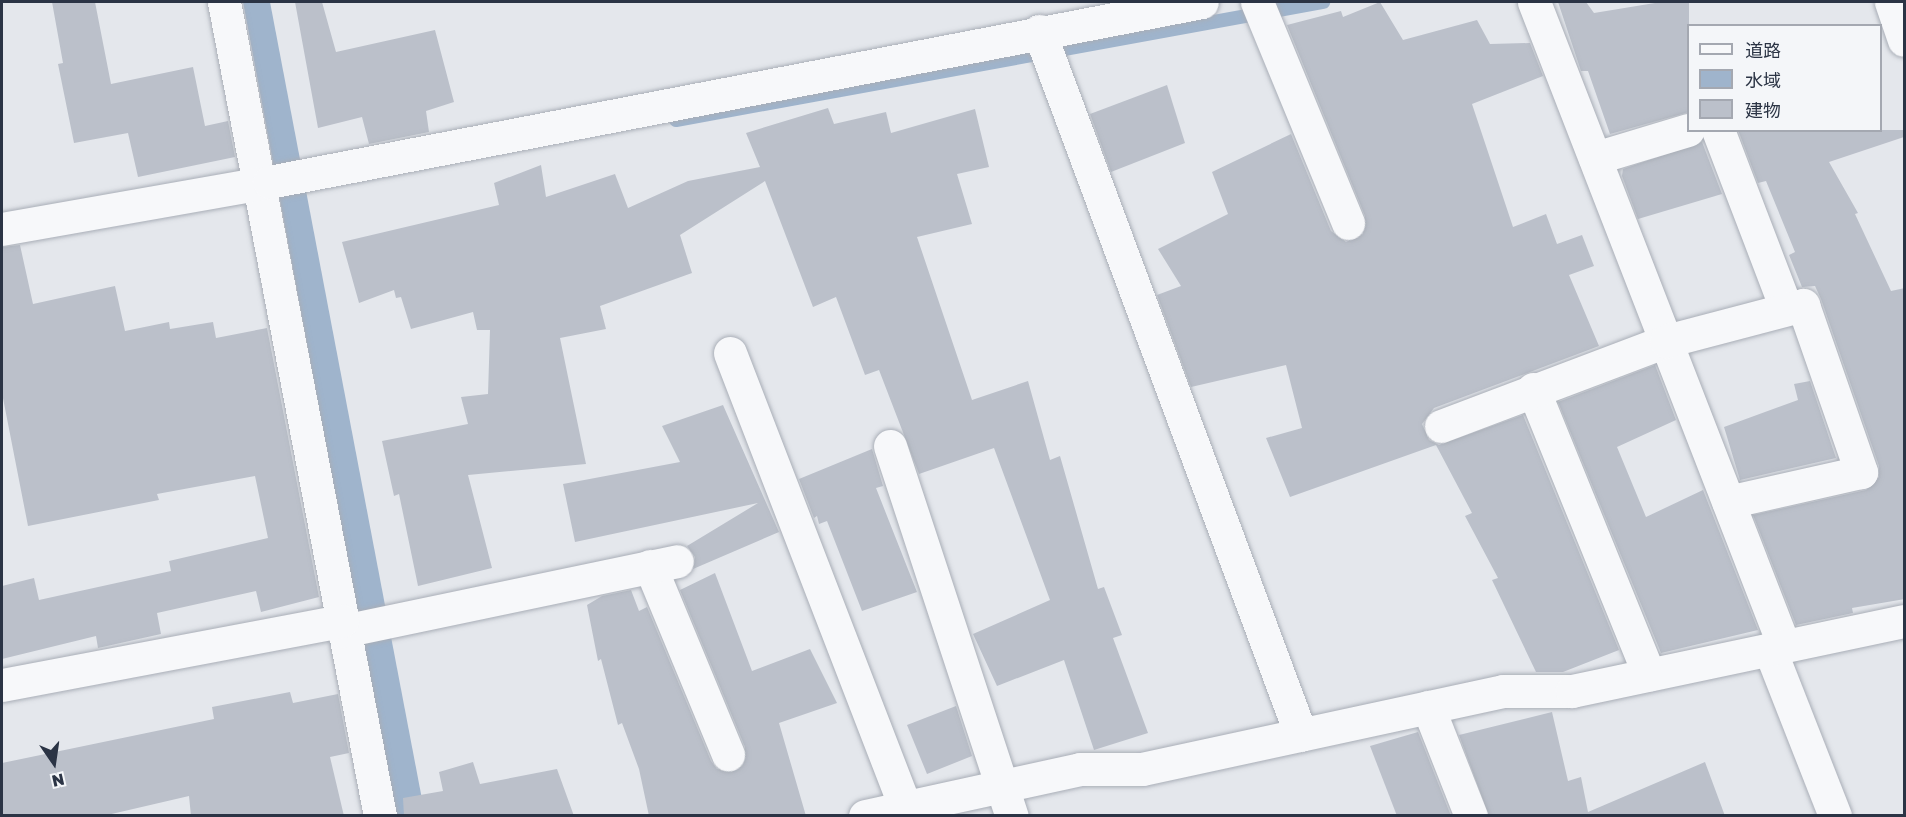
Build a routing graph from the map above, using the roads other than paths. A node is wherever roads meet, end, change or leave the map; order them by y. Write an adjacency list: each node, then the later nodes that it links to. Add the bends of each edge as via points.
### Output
1 (224, 2): 11 (street)
2 (1202, 2): 6 (street)
3 (1257, 2): 12 (street)
4 (1534, 2): 10 (street)
5 (1892, 2): 7 (street)
6 (1039, 31): 11 (street); 27 (street)
7 (1905, 40)
8 (1687, 131): 10 (street)
9 (1719, 132): 14 (street)
10 (1595, 158): 15 (street)
11 (264, 183): 13 (street); 22 (street)
12 (1348, 224)
13 (2, 229)
14 (1786, 308): 15 (street); 20 (street, via 1803,304 1861,472)
15 (1665, 340): 17 (street); 20 (street)
16 (730, 353): 30 (street)
17 (1533, 389): 18 (street); 24 (street)
18 (1440, 426)
19 (890, 446): 29 (street)
20 (1728, 502): 23 (street)
21 (1905, 621): 23 (street)
22 (346, 627): 25 (street); 28 (street, via 392,621 663,564); 31 (street)
23 (1777, 648): 24 (street); 34 (street)
24 (1649, 675): 26 (street, via 1572,691 1503,692)
25 (2, 685)
26 (1428, 707): 27 (street); 33 (street)
27 (1301, 735): 29 (street, via 1142,769 1080,769)
28 (728, 754)
29 (1008, 800): 30 (street)
30 (905, 807): 32 (street)
31 (380, 816)
32 (865, 816)
33 (1471, 816)
34 (1835, 816)

